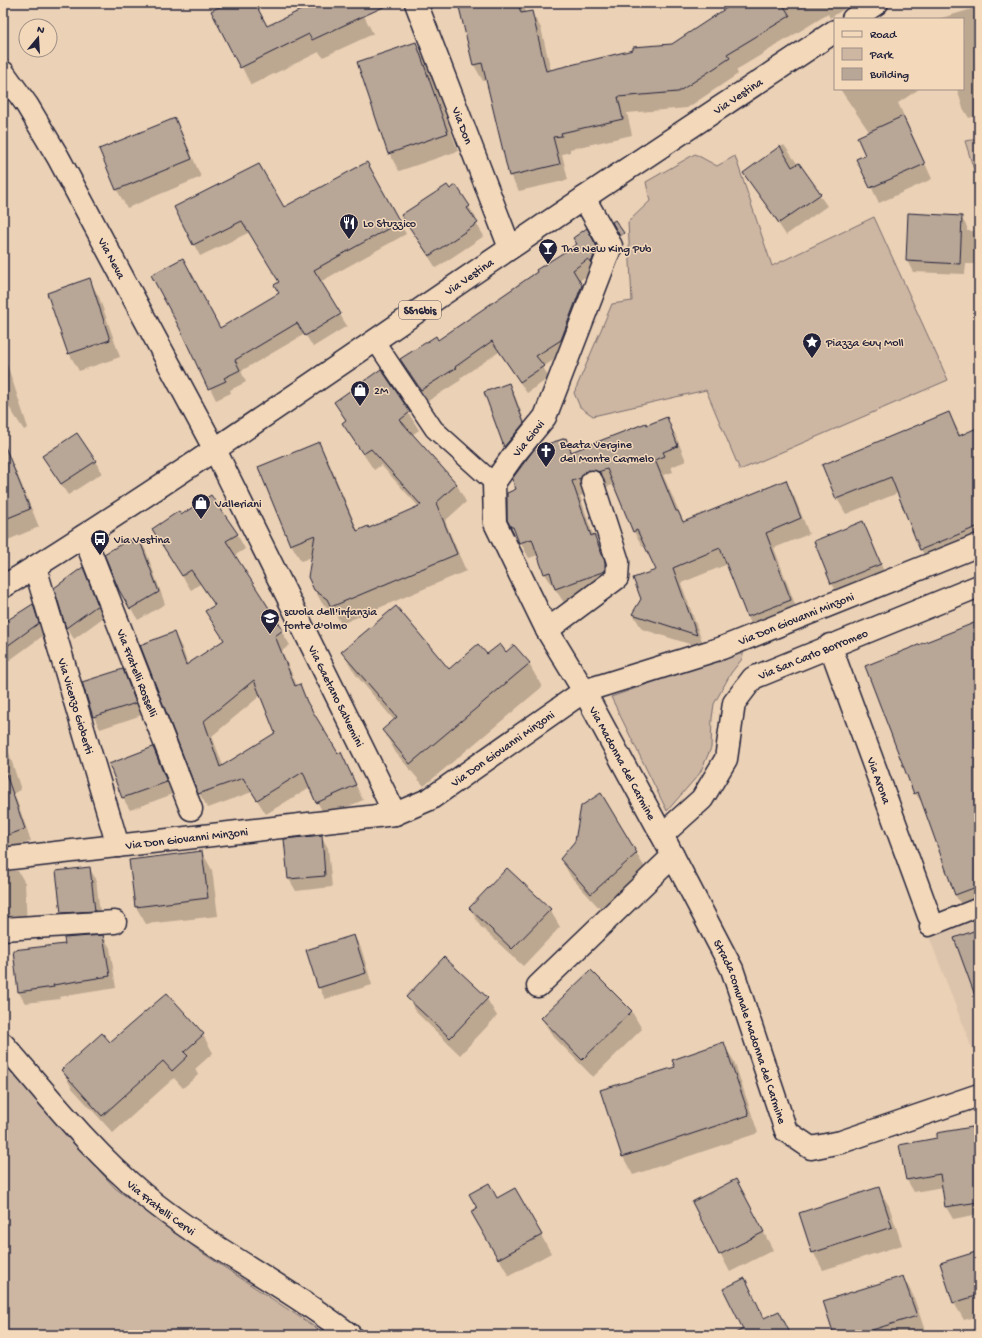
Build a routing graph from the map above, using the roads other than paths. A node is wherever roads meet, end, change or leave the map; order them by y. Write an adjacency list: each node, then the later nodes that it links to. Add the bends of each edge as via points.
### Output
1 (416, 3): 7 (street, Via Don)
2 (877, 3): 3 (street)
3 (854, 18)
4 (834, 32): 6 (street, Via Vestina / SS16bis)
5 (3, 72): 9 (street, Via Neva, via 52,146)
6 (584, 198): 7 (street, Via Vestina / SS16bis); 11 (street, Via Giovi, via 611,246 545,417)
7 (510, 248): 8 (street, Via Vestina / SS16bis)
8 (375, 341): 9 (street, Via Vestina / SS16bis); 11 (street, via 434,429)
9 (214, 448): 12 (street, Via Vestina / SS16bis); 21 (street, Via Gaetano Salvemini)
10 (592, 482): 17 (street, via 618,562 618,578)
11 (494, 483): 17 (street, via 495,523)
12 (84, 536): 14 (street, Via Vestina / SS16bis); 20 (street, Via Fratelli Rosselli)
13 (979, 545): 19 (street, Via Don Giovanni Minzoni, via 722,648)
14 (35, 567): 16 (street, Via Vestina / SS16bis); 23 (street, Via Vicenzo Gioberti)
15 (979, 586): 18 (street, Via San Carlo Borromeo)
16 (3, 587)
17 (547, 630): 19 (street)
18 (830, 645): 22 (street, Via San Carlo Borromeo, via 753,678 734,703 726,759 702,799); 27 (street, Via Arona)
19 (584, 691): 21 (street, Via Don Giovanni Minzoni, via 430,799); 22 (street, Via Madonna del Carmine)
20 (191, 809)
21 (395, 814): 23 (street, Via Don Giovanni Minzoni)
22 (662, 835): 24 (street, Strada comunale Madonna del Carmine)
23 (118, 846): 25 (street, Via Don Giovanni Minzoni)
24 (674, 856): 30 (street); 32 (street, Strada comunale Madonna del Carmine, via 732,969 786,1131 811,1148 841,1142)
25 (3, 859)
26 (979, 907): 27 (street)
27 (929, 921)
28 (115, 922): 29 (street)
29 (3, 929)
30 (538, 986)
31 (3, 1044): 33 (street, Via Fratelli Cervi, via 93,1146 144,1194 199,1235 316,1310)
32 (979, 1095)
33 (350, 1335)

